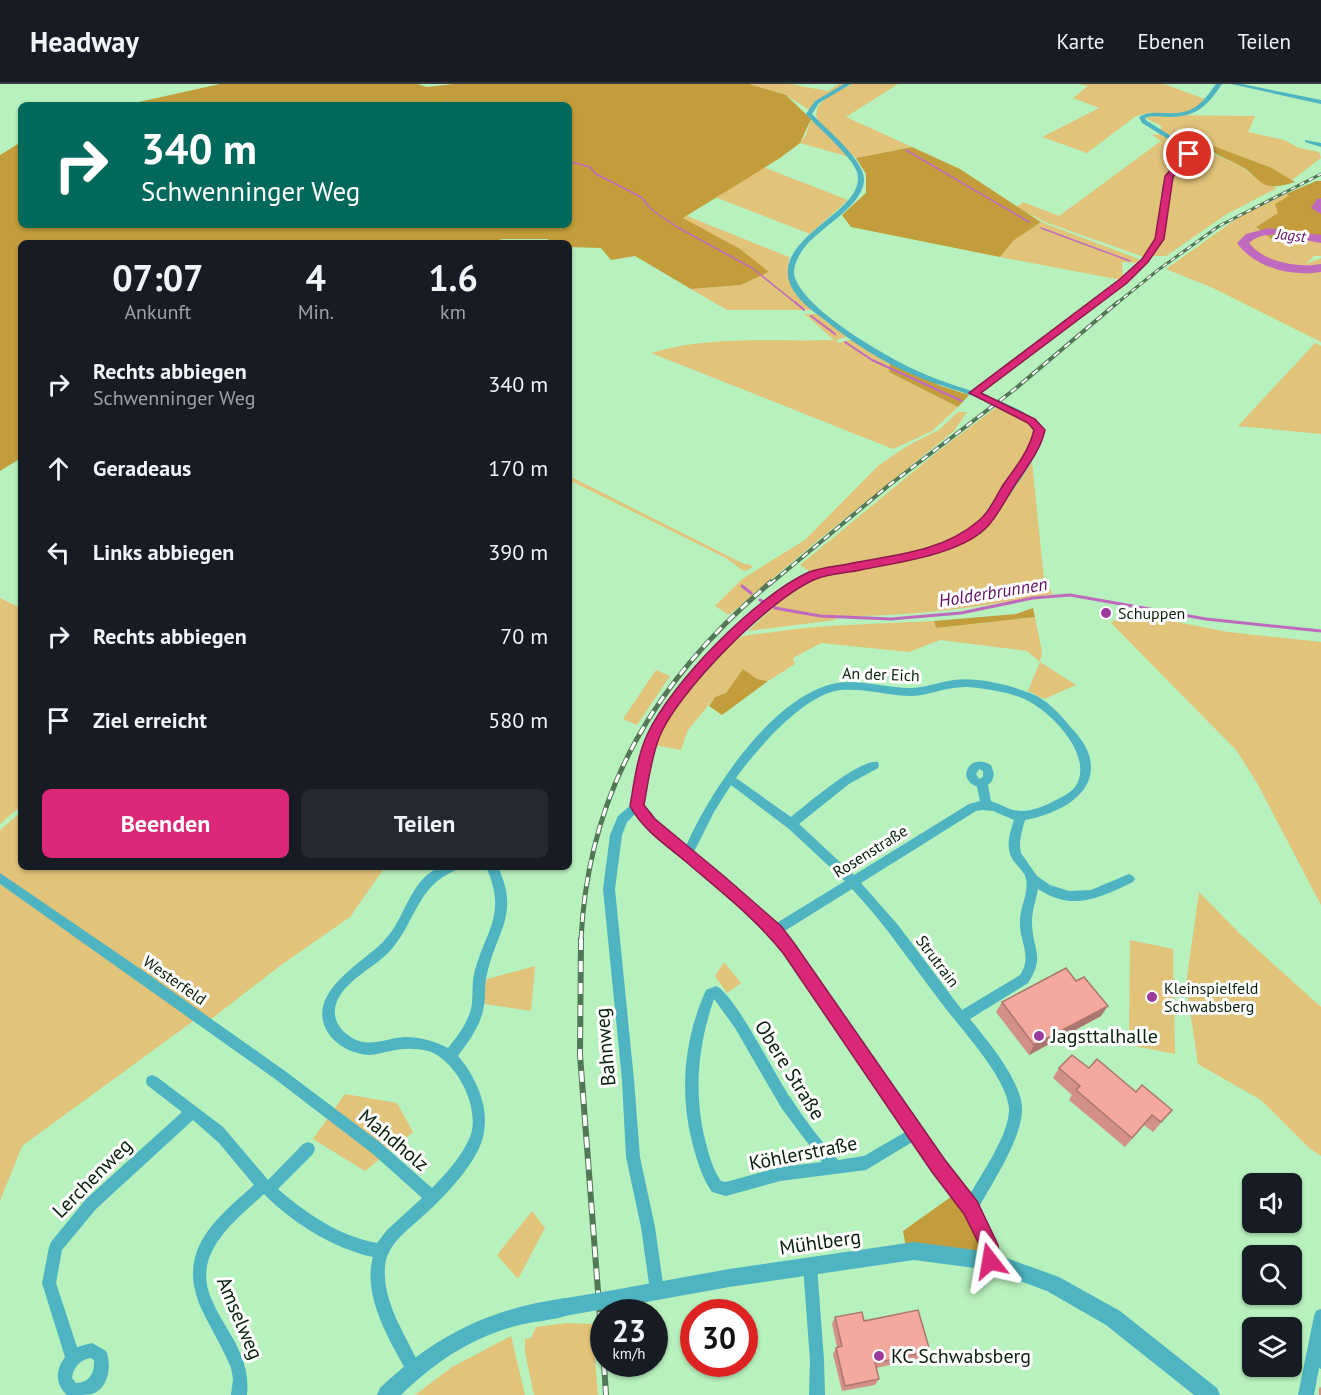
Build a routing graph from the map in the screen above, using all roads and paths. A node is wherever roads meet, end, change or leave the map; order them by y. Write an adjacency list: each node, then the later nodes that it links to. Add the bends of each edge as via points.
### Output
1 (848, 84): 8 (street, via 817,102 809,114 855,162 861,182 848,202 794,256 790,271 795,287 819,312 890,362)
2 (1205, 84): 4 (street)
3 (1234, 84): 5 (street)
4 (1218, 86): 8 (street, via 1194,113 1142,117 1144,122 1189,149 1186,159 1169,176 1160,239 1145,261)
5 (1321, 102)
6 (1307, 141): 7 (street)
7 (1321, 144)
8 (974, 393): 13 (street, via 1032,421 1040,430 1036,446 983,524 951,544 924,553 813,575 768,603 689,683 662,719 652,737)
9 (874, 765): 15 (street, via 845,781)
10 (730, 779): 14 (street, An der Eich, via 783,716 818,693 852,686 909,692 971,684 1036,700 1066,728 1086,758 1077,792 1036,813); 15 (street, Strutrain); 16 (street, An der Eich)
11 (982, 782): 12 (street)
12 (986, 804): 14 (street); 22 (street, Rosenstraße, via 973,807)
13 (637, 806): 16 (street, via 650,823); 39 (street, Bahnweg, via 622,819 616,835 609,890 633,1157)
14 (1014, 814): 20 (street, via 1015,854)
15 (792, 824): 22 (street, Strutrain)
16 (688, 854): 23 (street)
17 (446, 870): 25 (street, via 427,880 392,940 332,996 328,1017 335,1032 349,1045 371,1049 394,1043 434,1046)
18 (494, 870): 25 (street, via 501,883 500,923 480,974 473,1023)
19 (0, 879): 28 (street, Westerfeld)
20 (1032, 879): 21 (street, via 1048,890 1086,898); 24 (street, via 1026,926 1034,955 1030,970 1024,979)
21 (1129, 879)
22 (851, 882): 23 (street, Rosenstraße); 24 (street, Strutrain, via 888,921)
23 (775, 931): 29 (street)
24 (962, 1018): 35 (street, Strutrain, via 1010,1087 1016,1107 1014,1125)
25 (450, 1056): 34 (street, via 466,1078 476,1104 478,1132 448,1183)
26 (152, 1081): 27 (street)
27 (192, 1112): 32 (street, via 219,1133); 41 (street, Lerchenweg, via 91,1204 56,1247 49,1283)
28 (330, 1112): 34 (street, Mahdholz)
29 (916, 1133): 31 (street, Köhlerstraße, via 866,1163); 35 (street)
30 (308, 1149): 32 (street, Amselweg)
31 (834, 1166): 33 (street, Köhlerstraße, via 780,1174); 33 (street, Obere Straße, via 806,1133 716,992 710,994 697,1027 691,1079 693,1125 711,1180)
32 (266, 1187): 36 (street, via 337,1238 363,1249); 44 (street, Amselweg, via 222,1223 205,1245 199,1270 201,1290 242,1375)
33 (726, 1189)
34 (432, 1198): 36 (street, via 390,1236)
35 (971, 1207): 37 (street, via 989,1245)
36 (380, 1251): 43 (street, via 376,1265 379,1291)
37 (990, 1261): 38 (street, Mühlberg, via 914,1251); 47 (street, Mühlberg, via 1052,1284 1113,1318)
38 (810, 1266): 39 (street, Mühlberg); 46 (street)
39 (657, 1291): 43 (street, Mühlberg, bridge, via 536,1310 480,1327)
40 (1321, 1316): 42 (street)
41 (73, 1358)
42 (1319, 1361): 48 (street)
43 (413, 1369): 45 (street, Mühlberg)
44 (243, 1391)
45 (387, 1395)
46 (817, 1395)
47 (1209, 1395)
48 (1306, 1395)

